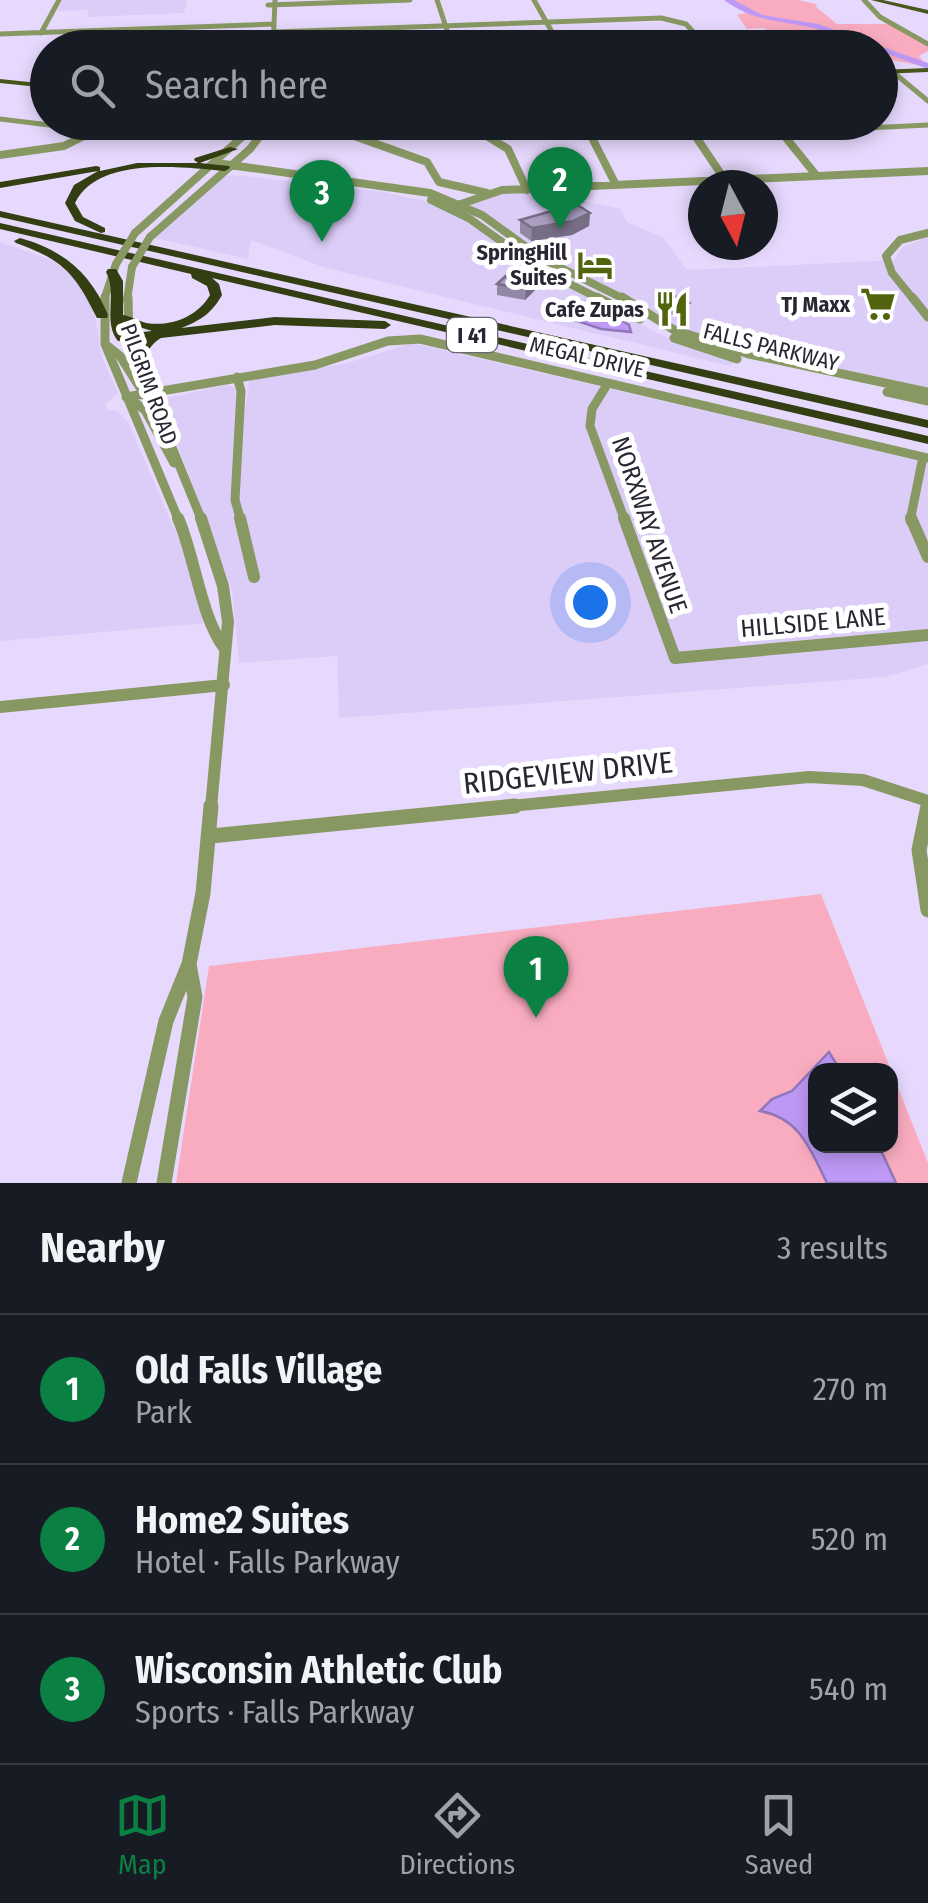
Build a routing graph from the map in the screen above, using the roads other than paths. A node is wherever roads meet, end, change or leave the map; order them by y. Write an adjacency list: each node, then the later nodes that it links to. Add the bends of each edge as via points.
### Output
1 (59, 0): 11 (street)
2 (410, 0): 7 (street)
3 (437, 0): 10 (street)
4 (534, 0): 9 (street)
5 (864, 0): 19 (street)
6 (874, 0): 8 (main road)
7 (272, 2): 12 (street)
8 (928, 12)
9 (546, 22): 10 (street); 15 (street); 16 (street, via 668,20)
10 (446, 26): 13 (street); 14 (street)
11 (42, 30)
12 (270, 30)
13 (376, 30)
14 (447, 30)
15 (551, 30)
16 (692, 30)
17 (30, 33): 18 (street)
18 (0, 34)
19 (928, 44)
20 (928, 70): 21 (main road)
21 (898, 72)
22 (898, 76): 25 (street)
23 (0, 80): 24 (main road)
24 (30, 84)
25 (928, 101)
26 (0, 119): 27 (street)
27 (30, 123)
28 (928, 125): 29 (street)
29 (898, 126)
30 (76, 140): 40 (street)
31 (246, 140): 39 (street, PILGRIM ROAD)
32 (252, 140): 42 (street)
33 (252, 140): 39 (street, PILGRIM ROAD)
34 (365, 140): 53 (street, via 427,162 439,182)
35 (500, 140): 52 (street, via 510,147)
36 (593, 140): 51 (street)
37 (698, 140): 44 (street)
38 (787, 140): 46 (street)
39 (239, 152): 41 (highway); 42 (street, PILGRIM ROAD); 42 (street, PILGRIM ROAD); 43 (street)
40 (0, 155)
41 (191, 163): 42 (highway); 48 (highway); 50 (highway, via 136,162); 62 (highway, via 109,172 76,188 70,204 79,219 115,236)
42 (221, 165): 43 (street, FALLS PARKWAY); 48 (street, PILGRIM ROAD); 48 (street, PILGRIM ROAD)
43 (249, 169): 48 (street); 54 (street, FALLS PARKWAY, via 399,185); 55 (street, FALLS PARKWAY, via 394,191)
44 (717, 170)
45 (928, 171): 46 (street)
46 (816, 175): 47 (street)
47 (778, 177)
48 (203, 179): 61 (street, PILGRIM ROAD, bridge, via 135,233); 65 (street, PILGRIM ROAD, bridge, via 150,236 132,268)
49 (688, 182): 51 (street)
50 (0, 184)
51 (616, 185): 52 (street)
52 (527, 190): 53 (street)
53 (487, 193): 54 (street)
54 (460, 204): 55 (street); 72 (street, FALLS PARKWAY, via 543,259 674,330 749,354)
55 (450, 208): 74 (street, FALLS PARKWAY, via 540,269 692,346)
56 (0, 214): 62 (highway, I 41)
57 (0, 226): 58 (highway, I 41)
58 (16, 230): 65 (highway, via 185,272 215,288 208,310 180,323 142,328); 71 (highway, I 41)
59 (928, 232): 64 (street, via 900,240 886,256)
60 (0, 236): 63 (highway, via 44,249 75,268 90,284)
61 (114, 268): 63 (street, PILGRIM ROAD); 67 (highway, via 117,330)
62 (354, 294): 75 (highway, I 41)
63 (102, 315): 73 (street, PILGRIM ROAD, via 105,344)
64 (928, 317)
65 (125, 318): 67 (street, PILGRIM ROAD)
66 (156, 335): 67 (highway); 68 (highway, via 142,344); 71 (highway, via 246,322 356,322)
67 (129, 339): 68 (street, PILGRIM ROAD)
68 (136, 360): 73 (street, PILGRIM ROAD)
69 (237, 377): 70 (street, MEGAL DRIVE, via 414,339); 73 (street, MEGAL DRIVE); 79 (street, via 235,500)
70 (608, 383): 77 (street, MEGAL DRIVE); 82 (street, NORXWAY AVENUE, via 590,426 672,656)
71 (693, 386): 76 (highway, I 41)
72 (928, 392)
73 (139, 399): 81 (street, PILGRIM ROAD); 81 (street, PILGRIM ROAD, via 178,466 218,568 231,634)
74 (928, 401)
75 (928, 424)
76 (928, 440)
77 (926, 457): 78 (street, via 910,521)
78 (928, 557)
79 (254, 577)
80 (928, 635): 82 (street, HILLSIDE LANE)
81 (224, 650): 83 (street, PILGRIM ROAD)
82 (703, 656)
83 (224, 685): 84 (street); 86 (street, PILGRIM ROAD)
84 (0, 708)
85 (928, 804): 86 (street, RIDGEVIEW DRIVE, via 864,780 810,777); 87 (street, via 918,850)
86 (211, 836): 88 (street, PILGRIM ROAD)
87 (928, 910)
88 (189, 964): 89 (street, PILGRIM ROAD, via 174,996); 90 (street, PILGRIM ROAD, via 195,997)
89 (128, 1183)
90 (164, 1183)

